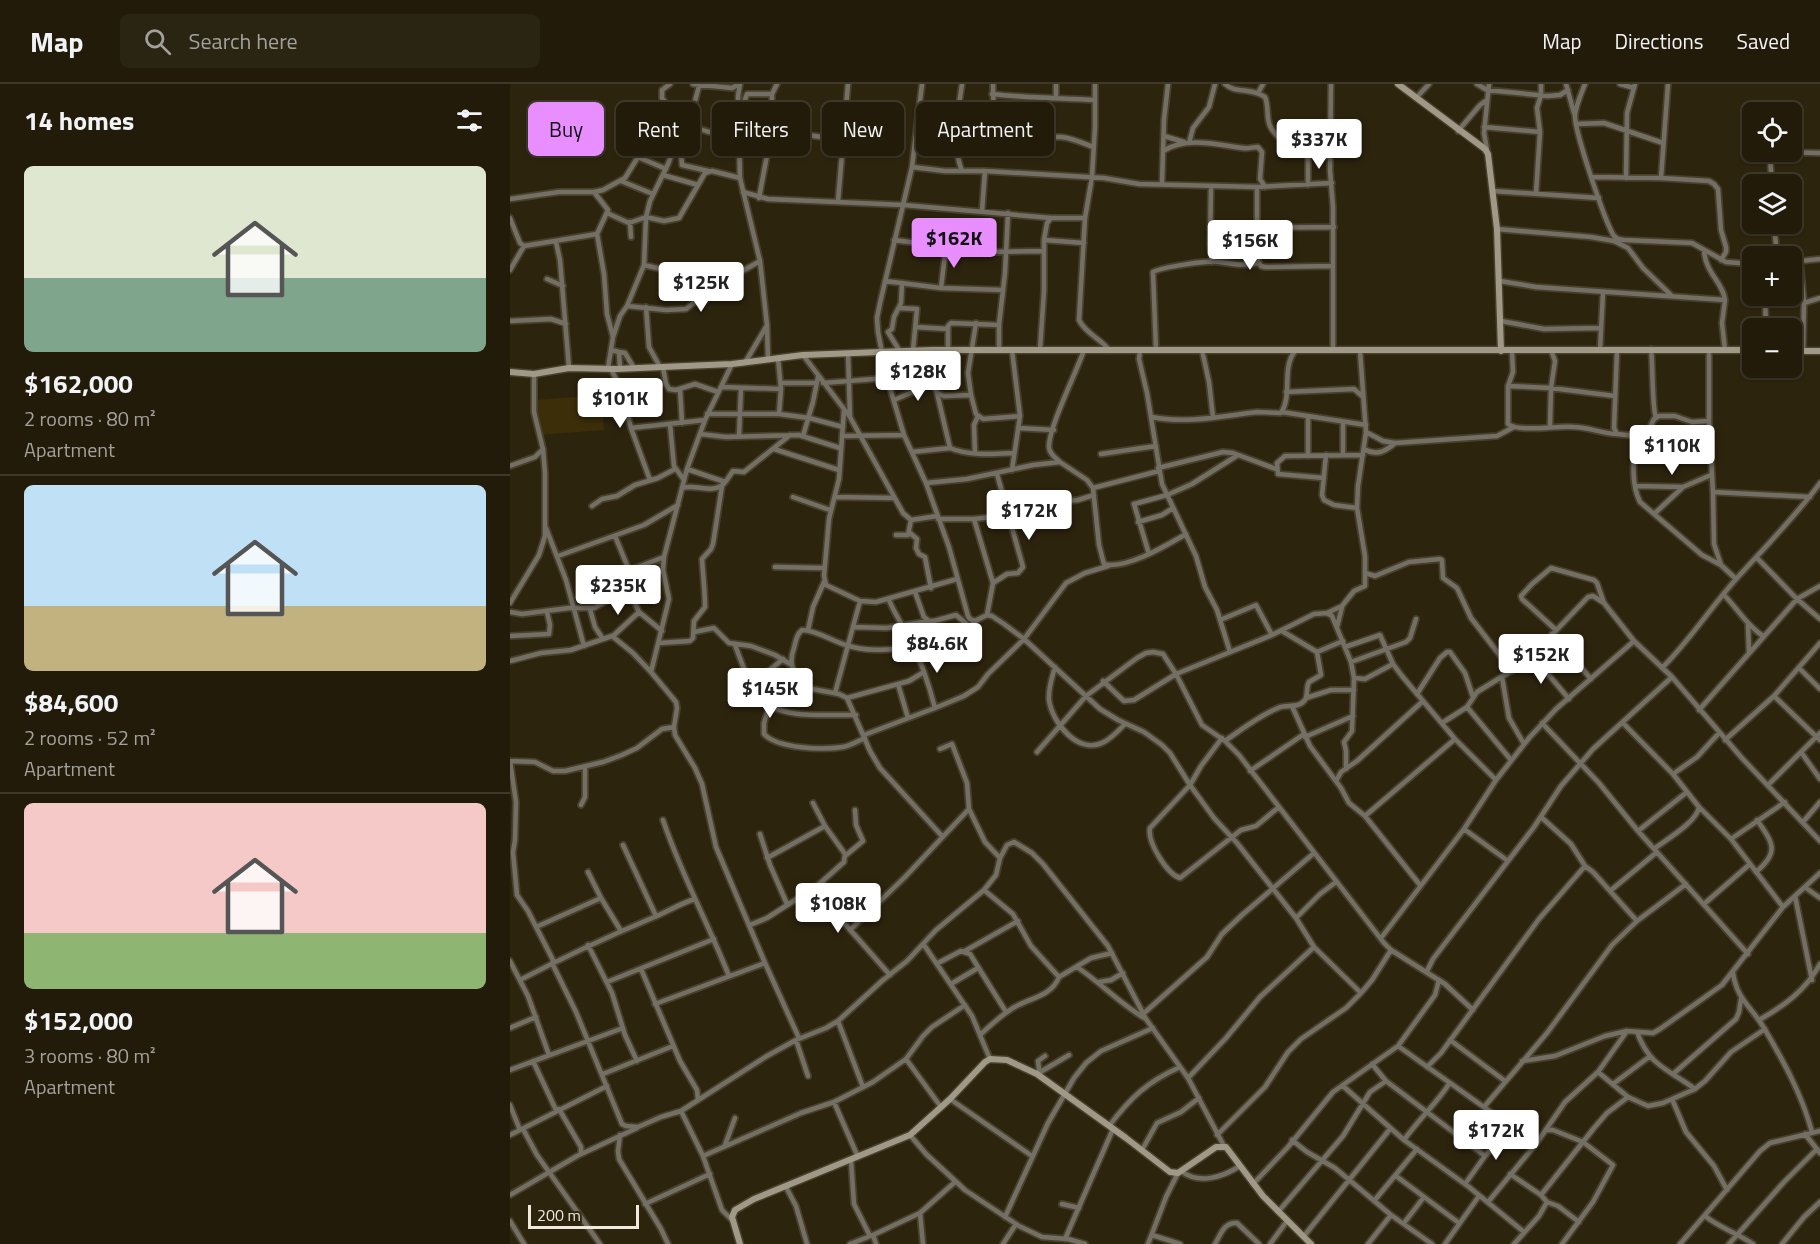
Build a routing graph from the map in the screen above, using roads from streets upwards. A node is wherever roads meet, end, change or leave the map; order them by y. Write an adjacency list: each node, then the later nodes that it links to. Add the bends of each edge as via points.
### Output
1 (670, 84): 35 (street, via 662,90)
2 (693, 84): 23 (street)
3 (739, 84): 23 (street, via 732,88); 37 (street)
4 (777, 84): 28 (street)
5 (848, 84): 40 (street)
6 (922, 84): 66 (street)
7 (962, 84): 41 (street)
8 (993, 84): 29 (street)
9 (1056, 84): 31 (street)
10 (1095, 84): 33 (street)
11 (1168, 84): 49 (street)
12 (1215, 84): 51 (street, via 1209,107)
13 (1225, 84): 27 (street)
14 (1263, 84): 27 (street)
15 (1331, 84): 64 (street)
16 (1398, 84): 32 (street)
17 (1429, 84): 32 (street)
18 (1477, 84): 25 (street)
19 (1541, 84): 30 (street)
20 (1585, 84): 43 (street)
21 (1620, 84): 24 (street)
22 (1668, 84): 52 (street)
23 (699, 86): 36 (street)
24 (1634, 86): 48 (street)
25 (1488, 87): 30 (street); 34 (street)
26 (1567, 87): 30 (street, via 1556,96); 43 (street)
27 (1258, 93): 55 (street, via 1267,102 1273,131)
28 (772, 94): 38 (street, via 747,94); 39 (street)
29 (992, 94): 31 (street); 42 (street)
30 (1541, 95): 47 (street, via 1537,108)
31 (1056, 97): 33 (street)
32 (1416, 98): 46 (street)
33 (1095, 100): 53 (street)
34 (1486, 100): 45 (street); 46 (street)
35 (666, 102)
36 (695, 102)
37 (738, 102)
38 (744, 102)
39 (772, 102)
40 (846, 102)
41 (959, 102)
42 (993, 102)
43 (1575, 117): 44 (street)
44 (1576, 124): 48 (street, via 1604,123); 75 (street)
45 (1484, 127): 47 (street); 57 (street)
46 (1458, 130): 57 (street)
47 (1540, 132): 90 (street)
48 (1627, 133): 52 (street); 76 (street)
49 (1164, 136): 51 (street); 54 (street)
50 (1054, 137): 53 (street)
51 (1186, 142): 54 (street); 86 (street, via 1258,147 1262,152 1260,179)
52 (1663, 143): 77 (street)
53 (1093, 147): 74 (street)
54 (1163, 151): 80 (street)
55 (1308, 153): 64 (street); 83 (street)
56 (1820, 153): 71 (street, via 1776,152 1770,159)
57 (1488, 154): 87 (street)
58 (671, 156): 67 (street)
59 (681, 156): 65 (street, via 681,164)
60 (739, 156): 73 (street)
61 (767, 156): 92 (street)
62 (841, 156): 95 (street)
63 (956, 156): 69 (street)
64 (1330, 158): 81 (street)
65 (686, 167): 68 (street); 78 (street)
66 (912, 167): 69 (street); 96 (street)
67 (666, 169): 72 (street); 79 (street, via 638,157)
68 (708, 171): 73 (street); 82 (street)
69 (962, 171): 70 (street)
70 (985, 171): 74 (street); 97 (street)
71 (1771, 174)
72 (663, 175): 78 (street); 91 (street)
73 (740, 177): 89 (street)
74 (1092, 177): 80 (street); 103 (street)
75 (1592, 177): 76 (street); 93 (street)
76 (1626, 177): 77 (street)
77 (1661, 178): 122 (street, via 1709,182 1718,189 1726,252)
78 (679, 179): 82 (street)
79 (621, 181): 88 (street); 91 (street)
80 (1162, 183): 84 (street)
81 (1332, 183): 83 (street); 106 (street)
82 (698, 185): 100 (street, via 679,218 664,221)
83 (1308, 185): 86 (street)
84 (1211, 186): 85 (street); 126 (street)
85 (1257, 187): 86 (street); 105 (street)
86 (1265, 187)
87 (1493, 191): 90 (street); 107 (street)
88 (594, 192): 94 (street); 98 (street)
89 (743, 192): 92 (street); 123 (street)
90 (1536, 193): 93 (street)
91 (653, 194): 100 (street)
92 (759, 198): 95 (street)
93 (1599, 198): 117 (street, via 1618,239 1692,243)
94 (510, 199)
95 (838, 201): 96 (street)
96 (903, 205): 97 (street); 110 (street)
97 (982, 211): 99 (street)
98 (608, 213): 104 (street); 108 (street)
99 (1008, 213): 102 (street); 119 (street)
100 (646, 217): 104 (street); 129 (street)
101 (510, 218): 115 (street)
102 (1051, 218): 103 (street); 111 (street)
103 (1085, 218): 113 (street)
104 (630, 222): 109 (street)
105 (1257, 228): 106 (street); 127 (street)
106 (1334, 228): 130 (street)
107 (1497, 229): 135 (street); 142 (street, via 1614,241 1628,248)
108 (597, 234): 112 (street); 158 (street)
109 (631, 237)
110 (894, 240): 114 (street); 134 (street)
111 (1044, 240): 113 (street); 118 (street)
112 (555, 242): 115 (street); 138 (street)
113 (1084, 243): 169 (street, via 1080,322)
114 (918, 244): 116 (street); 120 (street)
115 (524, 246): 125 (street)
116 (945, 247): 119 (street); 139 (street)
117 (1704, 250): 122 (street); 144 (street, via 1706,263 1724,291)
118 (1043, 251): 119 (street); 159 (street)
119 (1006, 252): 140 (street)
120 (917, 253)
121 (1820, 259): 124 (street)
122 (1721, 260): 128 (street)
123 (760, 261): 147 (street, via 711,289 686,309); 153 (street)
124 (1802, 261)
125 (513, 262): 131 (street)
126 (1212, 262): 127 (street); 170 (street, via 1161,268 1153,273)
127 (1258, 263): 130 (street, via 1265,267)
128 (1742, 264)
129 (644, 265): 132 (street, via 665,270); 146 (street)
130 (1333, 266): 172 (street)
131 (510, 270)
132 (701, 270)
133 (547, 279): 138 (street)
134 (885, 281): 137 (street); 187 (street, via 877,318)
135 (1500, 281): 141 (street); 150 (street)
136 (1802, 282): 145 (street)
137 (902, 283): 139 (street); 148 (street)
138 (563, 286): 152 (street)
139 (941, 288): 140 (street)
140 (1003, 290): 154 (street)
141 (1603, 292): 142 (street); 157 (street)
142 (1672, 297): 144 (street)
143 (1820, 298): 145 (street)
144 (1725, 300): 177 (street)
145 (1804, 303): 184 (street)
146 (627, 306): 147 (street); 158 (street)
147 (646, 307): 194 (street, via 649,346)
148 (899, 308): 155 (street, via 917,308); 162 (street, via 888,332)
149 (510, 321): 152 (street, via 551,319)
150 (1501, 321): 157 (street, via 1544,329); 182 (street)
151 (976, 323): 154 (street); 156 (street, via 951,323); 165 (street)
152 (566, 324): 195 (street)
153 (767, 325): 191 (street); 192 (street)
154 (999, 325): 166 (street)
155 (916, 327): 156 (street); 163 (street)
156 (948, 328): 164 (street)
157 (1600, 328): 174 (street)
158 (613, 337): 161 (street)
159 (1040, 349): 167 (street); 168 (street)
160 (1651, 349): 175 (street); 176 (street); 229 (street)
161 (611, 350): 186 (street); 197 (street)
162 (899, 350): 163 (street); 187 (street)
163 (916, 350): 164 (street); 204 (street)
164 (948, 350): 165 (street)
165 (973, 350): 166 (street); 214 (street, via 969,366)
166 (999, 350): 167 (street)
167 (1012, 350): 224 (street)
168 (1084, 350): 169 (street); 243 (street)
169 (1109, 350): 179 (street)
170 (1156, 350): 171 (street); 179 (street)
171 (1202, 350): 180 (street); 227 (street)
172 (1334, 350): 180 (street); 181 (street)
173 (1551, 350): 174 (street); 183 (street); 209 (street, via 1555,361)
174 (1600, 350): 175 (street)
175 (1617, 350): 215 (street)
176 (1709, 350): 177 (street); 232 (street)
177 (1725, 350): 178 (street)
178 (1742, 350)
179 (1140, 351): 226 (street)
180 (1295, 351): 212 (street, via 1288,368)
181 (1360, 351): 182 (street); 216 (street)
182 (1501, 351): 183 (street)
183 (1512, 351): 206 (street, via 1513,372)
184 (1803, 351): 185 (street)
185 (1820, 351)
186 (619, 352): 196 (street, via 625,353); 198 (street)
187 (881, 352): 188 (street); 201 (street)
188 (848, 354): 189 (street); 203 (street)
189 (803, 355): 190 (street); 202 (street)
190 (778, 358): 191 (street); 205 (street)
191 (768, 359): 192 (street)
192 (746, 361): 193 (street)
193 (732, 364): 194 (street); 207 (street)
194 (662, 367): 196 (street); 210 (street, via 669,389)
195 (569, 368): 197 (street); 200 (street)
196 (633, 368): 198 (street)
197 (610, 369): 198 (street); 241 (street, via 621,389)
198 (620, 369)
199 (510, 372): 200 (street)
200 (534, 374): 259 (street, via 534,412)
201 (887, 378): 203 (street); 217 (street)
202 (819, 381): 203 (street); 205 (street); 218 (street); 230 (street)
203 (849, 381): 225 (street)
204 (933, 383): 213 (street); 217 (street)
205 (781, 386): 208 (street); 221 (street)
206 (1508, 386): 209 (street); 236 (street)
207 (721, 387): 208 (street); 211 (street)
208 (741, 388): 222 (street)
209 (1551, 388): 215 (street); 238 (street)
210 (680, 389): 211 (street, via 695,384); 234 (street)
211 (718, 392): 220 (street)
212 (1286, 392): 216 (street, via 1354,389); 219 (street)
213 (937, 393): 214 (street); 258 (street)
214 (971, 395): 223 (street)
215 (1616, 396): 247 (street)
216 (1363, 398): 237 (street)
217 (894, 400): 249 (street)
218 (844, 410): 225 (street); 239 (street)
219 (1282, 412): 227 (street); 228 (street)
220 (707, 414): 222 (street); 231 (street)
221 (779, 414): 222 (street); 230 (street)
222 (741, 415): 250 (street)
223 (978, 416): 224 (street); 263 (street, via 974,425)
224 (1020, 416): 242 (street)
225 (850, 417): 254 (street)
226 (1152, 417): 227 (street); 256 (street)
227 (1213, 417)
228 (1308, 417): 233 (street); 270 (street)
229 (1656, 417): 232 (street, via 1675,416 1692,423); 253 (street, via 1647,434)
230 (809, 418): 239 (street); 251 (street)
231 (705, 420): 234 (street); 246 (street)
232 (1708, 421): 280 (street)
233 (1343, 422): 237 (street); 268 (street)
234 (682, 423): 235 (street)
235 (670, 424): 241 (street); 273 (street)
236 (1508, 424): 240 (street); 245 (street)
237 (1366, 425): 244 (street)
238 (1550, 426): 240 (street); 247 (street)
239 (843, 427): 252 (street)
240 (1514, 427): 245 (street)
241 (631, 428): 282 (street)
242 (1018, 428): 243 (street); 264 (street)
243 (1053, 429): 271 (street, via 1049,448)
244 (1366, 432): 255 (street); 261 (street)
245 (1505, 433): 255 (street)
246 (700, 434): 250 (street); 274 (street)
247 (1617, 434): 253 (street)
248 (790, 435): 250 (street); 251 (street); 260 (street)
249 (904, 435): 254 (street); 262 (street)
250 (740, 436)
251 (803, 436): 257 (street)
252 (842, 436): 254 (street); 257 (street)
253 (1636, 436): 287 (street)
254 (860, 437): 297 (street)
255 (1395, 443): 261 (street, via 1380,453)
256 (1156, 446): 265 (street); 278 (street)
257 (840, 447): 276 (street)
258 (950, 448): 262 (street); 263 (street)
259 (543, 449): 272 (street, via 535,457); 310 (street)
260 (774, 449): 276 (street); 286 (street, via 744,472 734,470)
261 (1364, 449): 269 (street)
262 (912, 452): 284 (street)
263 (975, 453): 264 (street)
264 (1013, 453): 277 (street)
265 (1101, 454)
266 (1238, 455): 275 (street); 278 (street, via 1223,452); 293 (street)
267 (1326, 455): 268 (street); 270 (street); 281 (street)
268 (1343, 455): 269 (street)
269 (1363, 455): 302 (street)
270 (1308, 456): 275 (street, via 1285,456)
271 (1060, 462): 277 (street); 290 (street)
272 (510, 466)
273 (675, 469): 282 (street); 283 (street)
274 (687, 469): 283 (street); 286 (street)
275 (1276, 469): 281 (street, via 1281,475)
276 (839, 470): 295 (street)
277 (1012, 470): 279 (street)
278 (1158, 470): 290 (street); 293 (street)
279 (997, 474): 284 (street); 298 (street)
280 (1712, 476): 288 (street); 291 (street)
281 (1324, 478): 302 (street, via 1324,500)
282 (650, 480): 300 (street)
283 (684, 480): 289 (street)
284 (926, 483): 306 (street)
285 (1820, 483): 296 (street)
286 (723, 484): 289 (street, via 715,488); 363 (street, via 711,549 702,559 706,605 694,621)
287 (1635, 486): 288 (street); 304 (street, via 1640,502)
288 (1683, 487): 304 (street)
289 (682, 488): 299 (street)
290 (1093, 488): 292 (street)
291 (1713, 492): 296 (street); 319 (street, via 1714,544)
292 (1094, 495): 298 (street, via 1068,501); 320 (street, via 1102,561)
293 (1167, 495): 301 (street); 309 (street, via 1134,504)
294 (793, 497): 303 (street)
295 (836, 497): 297 (street); 303 (street)
296 (1810, 497): 318 (street)
297 (894, 498): 308 (street)
298 (1004, 498): 305 (street)
299 (678, 505): 314 (street, via 652,522); 317 (street)
300 (592, 506)
301 (1173, 507): 309 (street, via 1162,515); 312 (street)
302 (1357, 508): 325 (street)
303 (830, 510): 322 (street)
304 (1654, 514): 319 (street, via 1702,555)
305 (1008, 515): 307 (street); 330 (street, via 1023,567)
306 (937, 517): 307 (street); 308 (street); 326 (street)
307 (974, 519): 330 (street)
308 (911, 520): 311 (street)
309 (1138, 522): 315 (street)
310 (546, 528): 316 (street); 336 (street, via 541,550)
311 (910, 533): 313 (street); 332 (street, via 917,539 919,554 925,557)
312 (1186, 534): 315 (street); 352 (street)
313 (896, 535)
314 (615, 536): 316 (street); 323 (street)
315 (1149, 554): 320 (street)
316 (558, 556): 343 (street)
317 (664, 557): 323 (street); 324 (street)
318 (1757, 558): 327 (street); 337 (street)
319 (1721, 565): 327 (street)
320 (1108, 566): 370 (street, via 1066,584)
321 (775, 567): 322 (street)
322 (824, 568): 328 (street)
323 (629, 570): 329 (street)
324 (663, 570): 333 (street); 361 (street, via 669,599)
325 (1365, 573): 342 (street, via 1365,586 1354,591); 393 (street, via 1375,576 1410,562 1442,560 1443,578 1457,588 1472,618)
326 (957, 579): 332 (street); 354 (street, via 968,616)
327 (1736, 579): 335 (street)
328 (824, 582): 339 (street); 360 (street)
329 (596, 583)
330 (993, 583): 349 (street)
331 (1820, 586): 337 (street)
332 (931, 588): 334 (street)
333 (629, 590): 344 (street); 347 (street)
334 (915, 592): 338 (street); 353 (street)
335 (1724, 595): 355 (street); 391 (street)
336 (512, 596): 340 (street)
337 (1797, 599): 351 (street); 368 (street)
338 (889, 600): 339 (street); 356 (street)
339 (860, 601): 357 (street)
340 (510, 603)
341 (1604, 603): 364 (street, via 1590,596); 364 (street, via 1594,580 1551,568 1521,596); 372 (street)
342 (1342, 606): 348 (street); 359 (street)
343 (574, 608): 344 (street); 346 (street); 377 (street)
344 (590, 609): 369 (street)
345 (510, 612): 346 (street)
346 (547, 612): 366 (street, via 549,634)
347 (639, 612): 361 (street); 367 (street)
348 (1327, 613): 359 (street); 362 (street, via 1314,614)
349 (987, 615): 354 (street); 370 (street)
350 (1416, 619): 380 (street, via 1410,638)
351 (1820, 619)
352 (1220, 620): 365 (street, via 1256,604); 381 (street)
353 (928, 621): 356 (street); 358 (street, via 956,615)
354 (975, 621): 358 (street)
355 (1748, 625): 368 (street); 383 (street)
356 (901, 626): 357 (street); 379 (street)
357 (853, 627): 376 (street)
358 (970, 627): 379 (street, via 940,648)
359 (1337, 627): 371 (street)
360 (808, 630): 376 (street); 388 (street, via 797,636)
361 (662, 631): 373 (street)
362 (1282, 631): 365 (street); 382 (street)
363 (694, 632): 373 (street, via 690,641); 375 (street, via 714,628)
364 (1554, 632): 384 (street); 400 (street)
365 (1272, 635): 381 (street)
366 (510, 636)
367 (612, 636): 369 (street); 394 (street)
368 (1763, 636): 383 (street)
369 (603, 639): 377 (street)
370 (1024, 639): 390 (street); 418 (street, via 978,687)
371 (1343, 641): 378 (street); 382 (street)
372 (1634, 641): 391 (street); 400 (street)
373 (659, 643): 394 (street)
374 (1820, 643): 392 (street)
375 (735, 645): 385 (street, via 751,646); 403 (street)
376 (848, 645): 379 (street, via 880,651); 406 (street)
377 (584, 646): 386 (street)
378 (1345, 647): 380 (street, via 1379,635); 387 (street)
379 (914, 648): 395 (street)
380 (1386, 650): 387 (street); 389 (street)
381 (1230, 652): 396 (street)
382 (1317, 652): 412 (street, via 1322,675 1309,682)
383 (1749, 652): 419 (street)
384 (1532, 655): 393 (street); 413 (street)
385 (783, 659): 388 (street); 403 (street)
386 (510, 661)
387 (1351, 662): 399 (street)
388 (790, 664): 406 (street, via 807,688)
389 (1394, 664): 399 (street, via 1365,679); 407 (street)
390 (1054, 668): 408 (street); 428 (street, via 1049,699)
391 (1662, 668): 398 (street)
392 (1799, 668): 404 (street); 409 (street)
393 (1512, 671): 397 (street)
394 (651, 672): 427 (street, via 676,702)
395 (924, 672): 402 (street); 418 (street)
396 (1176, 674): 401 (street, via 1128,702); 401 (street, via 1163,654 1146,652); 434 (street, via 1200,722)
397 (1502, 677): 410 (street); 436 (street, via 1509,718)
398 (1672, 677): 419 (street); 425 (street)
399 (1354, 678): 405 (street)
400 (1590, 680): 413 (street)
401 (1104, 681): 408 (street)
402 (898, 684): 411 (street); 422 (street)
403 (752, 685): 416 (street)
404 (1820, 689)
405 (1354, 690): 412 (street, via 1331,690); 421 (street)
406 (836, 693): 411 (street)
407 (1417, 694): 410 (street, via 1440,658 1450,652 1465,673); 414 (street)
408 (1086, 696): 426 (street, via 1100,710); 428 (street)
409 (1774, 696): 432 (street); 435 (street)
410 (1473, 697): 417 (street)
411 (848, 698): 420 (street)
412 (1306, 698): 415 (street)
413 (1569, 699): 424 (street)
414 (1423, 701): 423 (street); 444 (street)
415 (1292, 706): 431 (street); 434 (street, via 1281,706)
416 (769, 707): 420 (street, via 787,712); 430 (street, via 764,734 778,743 842,747)
417 (1467, 707): 423 (street); 440 (street)
418 (935, 708): 422 (street)
419 (1699, 710): 429 (street)
420 (856, 715): 430 (street)
421 (1353, 716): 431 (street); 444 (street, via 1352,732 1344,742)
422 (908, 718): 430 (street)
423 (1442, 723): 433 (street)
424 (1542, 723): 436 (street); 442 (street)
425 (1623, 723): 442 (street); 446 (street)
426 (1125, 724): 428 (street, via 1098,745 1074,739); 450 (street, via 1162,745)
427 (674, 727): 443 (street, via 662,729 622,755); 506 (street, via 695,768 716,847)
428 (1060, 727): 438 (street)
429 (1719, 733): 435 (street); 446 (street)
430 (864, 736): 471 (street, via 880,768)
431 (1304, 736): 445 (street); 449 (street)
432 (1819, 737): 439 (street)
433 (1455, 739): 448 (street); 462 (street)
434 (1223, 740): 445 (street); 450 (street)
435 (1725, 740): 451 (street)
436 (1524, 744): 440 (street)
437 (940, 749): 460 (street, via 952,744 967,783)
438 (1037, 752)
439 (1801, 752): 447 (street); 451 (street)
440 (1511, 760): 448 (street)
441 (510, 761): 443 (street, via 535,762 553,771); 453 (street)
442 (1580, 764): 463 (street); 469 (street)
443 (585, 767): 457 (street, via 585,797)
444 (1346, 769): 449 (street)
445 (1250, 771): 458 (street)
446 (1673, 774): 452 (street)
447 (1820, 779)
448 (1496, 780): 468 (street)
449 (1336, 781): 462 (street, via 1349,803)
450 (1190, 785): 472 (street); 472 (street, via 1149,832 1169,870 1180,878)
451 (1768, 785): 455 (street)
452 (1687, 792): 459 (street); 469 (street)
453 (513, 795): 507 (street, via 516,891)
454 (813, 802): 467 (street)
455 (1785, 802): 465 (street); 466 (street)
456 (1820, 802): 466 (street)
457 (581, 805)
458 (1279, 807): 472 (street, via 1256,826); 477 (street)
459 (1699, 807): 473 (street); 476 (street, via 1693,819)
460 (969, 809): 471 (street); 480 (street, via 985,842)
461 (855, 810): 478 (street, via 863,841)
462 (1365, 816): 490 (street)
463 (1541, 818): 481 (street); 483 (street, via 1571,844)
464 (663, 820): 498 (street)
465 (1757, 820): 473 (street); 485 (street, via 1773,849 1768,862)
466 (1803, 822): 474 (street)
467 (825, 826): 478 (street); 479 (street)
468 (1464, 829): 481 (street); 490 (street)
469 (1638, 831): 476 (street)
470 (760, 834): 479 (street)
471 (942, 836): 508 (street)
472 (1231, 838): 491 (street)
473 (1731, 839): 482 (street)
474 (1820, 841)
475 (623, 845): 502 (street)
476 (1655, 850): 489 (street); 494 (street)
477 (1314, 853): 488 (street); 491 (street)
478 (845, 856): 487 (street, via 841,866)
479 (768, 858): 499 (street)
480 (1000, 858): 493 (street, via 996,874); 517 (street, via 1010,842 1021,844 1032,853)
481 (1508, 861): 527 (street)
482 (1750, 864): 485 (street); 500 (street)
483 (1585, 866): 494 (street); 543 (street, via 1556,897)
484 (588, 872): 496 (street)
485 (1756, 872): 501 (street)
486 (1820, 873): 492 (street)
487 (823, 881): 499 (street); 508 (street, via 823,899)
488 (1336, 882): 503 (street); 510 (street)
489 (1686, 884): 500 (street); 505 (street)
490 (1420, 885): 510 (street)
491 (1273, 887): 503 (street); 546 (street, via 1227,928 1200,964)
492 (1806, 888): 495 (street); 497 (street)
493 (984, 890): 504 (street); 513 (street)
494 (1610, 891): 505 (street)
495 (1795, 896): 501 (street); 534 (street)
496 (601, 898): 507 (street); 509 (street)
497 (1820, 898)
498 (695, 899): 502 (street); 511 (street)
499 (787, 904): 506 (street)
500 (1704, 904): 518 (street)
501 (1783, 907): 518 (street)
502 (656, 916): 509 (street)
503 (1296, 918): 514 (street)
504 (1018, 921): 516 (street); 532 (street, via 1031,946)
505 (1637, 921): 569 (street, via 1612,945)
506 (750, 925): 521 (street)
507 (536, 927): 520 (street)
508 (850, 930): 530 (street)
509 (621, 931): 512 (street)
510 (1381, 938): 515 (street)
511 (714, 939): 526 (street); 531 (street)
512 (588, 945): 520 (street); 536 (street)
513 (924, 945): 522 (street); 530 (street)
514 (1314, 947): 539 (street); 579 (street, via 1260,998)
515 (1391, 950): 527 (street); 539 (street)
516 (965, 951): 522 (street); 525 (street)
517 (1112, 953): 524 (street, via 1091,958); 528 (street)
518 (1748, 954): 529 (street)
519 (510, 961): 533 (street)
520 (553, 963): 533 (street); 558 (street)
521 (765, 963): 531 (street); 556 (street)
522 (938, 963): 538 (street)
523 (1820, 964): 534 (street)
524 (1077, 967): 532 (street); 537 (street)
525 (978, 968): 538 (street); 544 (street)
526 (641, 969): 536 (street); 541 (street)
527 (1427, 971): 535 (street)
528 (1123, 973): 537 (street); 546 (street)
529 (1733, 973): 540 (street); 554 (street, via 1708,996 1660,1029 1653,1033)
530 (890, 975): 548 (street)
531 (729, 976): 541 (street)
532 (1059, 977): 544 (street, via 1049,992)
533 (520, 980): 545 (street)
534 (1812, 980): 547 (street, via 1781,1008)
535 (1439, 981): 543 (street); 560 (street, via 1435,995)
536 (607, 982): 550 (street)
537 (1099, 982): 546 (street, via 1121,1003)
538 (951, 984): 542 (street)
539 (1361, 993): 614 (street, via 1293,1047 1264,1087)
540 (1741, 999): 547 (street); 577 (street, via 1736,1019)
541 (655, 1004): 559 (street)
542 (965, 1005): 555 (street); 565 (street, via 932,1027)
543 (1473, 1010): 557 (street)
544 (1006, 1012): 555 (street)
545 (536, 1017): 549 (street); 561 (street)
546 (1145, 1017): 551 (street)
547 (1759, 1020): 552 (street)
548 (838, 1021): 556 (street); 586 (street)
549 (510, 1028)
550 (623, 1028): 558 (street); 568 (street)
551 (1153, 1028): 571 (street); 588 (street, via 1092,1057)
552 (1765, 1029): 587 (street, via 1731,1052); 610 (street, via 1796,1086)
553 (1627, 1031): 554 (street); 569 (street, via 1605,1035 1555,1056); 574 (street)
554 (1637, 1032): 564 (street)
555 (981, 1034): 566 (street)
556 (798, 1039): 578 (street); 593 (street)
557 (1450, 1040): 572 (street); 581 (street)
558 (587, 1041): 561 (street); 575 (street)
559 (673, 1046): 568 (street); 593 (street, via 697,1090)
560 (1398, 1046): 570 (street); 572 (street)
561 (549, 1055): 567 (street)
562 (1069, 1055): 576 (street)
563 (1045, 1056): 576 (street, via 1038,1061)
564 (1649, 1057): 577 (street); 583 (street)
565 (906, 1059): 586 (street); 597 (street)
566 (990, 1059): 576 (street, via 1007,1060); 591 (street)
567 (533, 1061): 573 (street); 599 (street)
568 (637, 1061): 575 (street)
569 (1522, 1061): 581 (street)
570 (1372, 1064): 580 (street); 585 (street)
571 (1180, 1067): 579 (street); 605 (street, via 1156,1078 1131,1097)
572 (1427, 1067): 582 (street)
573 (510, 1070)
574 (1598, 1072): 583 (street); 608 (street, via 1555,1113)
575 (603, 1074): 584 (street)
576 (1037, 1074): 588 (street)
577 (1673, 1074): 587 (street)
578 (808, 1076)
579 (1188, 1078): 589 (street)
580 (1386, 1081): 596 (street, via 1370,1092); 600 (street)
581 (1505, 1081): 598 (street)
582 (1449, 1083): 598 (street); 600 (street)
583 (1613, 1084): 590 (street)
584 (607, 1086): 599 (street); 604 (street, via 622,1124)
585 (1343, 1086): 596 (street); 616 (street, via 1333,1092)
586 (863, 1087): 594 (street)
587 (1695, 1089): 592 (street)
588 (1064, 1094): 605 (street); 627 (street)
589 (1199, 1098): 614 (street); 623 (street, via 1157,1123)
590 (1628, 1098): 592 (street, via 1648,1107); 618 (street, via 1607,1113)
591 (950, 1099): 597 (street); 627 (street)
592 (1672, 1099): 643 (street, via 1686,1132 1714,1166)
593 (698, 1100): 601 (street)
594 (834, 1102): 620 (street); 629 (street)
595 (510, 1105): 606 (street)
596 (1363, 1105): 607 (street); 631 (street)
597 (941, 1107): 613 (street)
598 (1484, 1107): 603 (street)
599 (558, 1110): 606 (street); 625 (street, via 581,1147)
600 (1428, 1111): 617 (street); 628 (street)
601 (681, 1112): 604 (street); 626 (street)
602 (735, 1118): 620 (street)
603 (1509, 1126): 619 (street); 628 (street)
604 (638, 1128): 612 (street)
605 (1111, 1128): 623 (street); 654 (street)
606 (521, 1129): 615 (street); 633 (street)
607 (1390, 1129): 617 (street); 638 (street)
608 (1547, 1130): 618 (street); 619 (street)
609 (1820, 1131): 610 (street)
610 (1812, 1132): 611 (street)
611 (1805, 1134): 624 (street); 643 (street, via 1770,1143)
612 (620, 1135): 625 (street); 652 (street, via 619,1159)
613 (910, 1135): 629 (street); 639 (street)
614 (1217, 1135): 621 (street)
615 (510, 1136)
616 (1292, 1140): 631 (street); 640 (street)
617 (1404, 1140): 622 (street)
618 (1583, 1142): 645 (street); 663 (street, via 1613,1167)
619 (1536, 1144): 636 (street)
620 (725, 1146): 626 (street)
621 (1224, 1146): 632 (street); 634 (street, via 1216,1147)
622 (1417, 1149): 637 (street); 641 (street)
623 (1142, 1150): 634 (street, via 1161,1167)
624 (1818, 1151): 668 (street)
625 (581, 1154): 633 (street)
626 (703, 1156): 635 (street)
627 (1032, 1156): 659 (street)
628 (1485, 1156): 641 (street)
629 (858, 1157): 630 (street)
630 (850, 1160): 642 (street); 670 (street, via 854,1204)
631 (1321, 1161): 638 (street); 655 (street)
632 (1240, 1166): 634 (street, via 1207,1179 1195,1179); 640 (street)
633 (548, 1172): 644 (street); 674 (street)
634 (1180, 1172): 669 (street)
635 (710, 1174): 652 (street); 661 (street, via 722,1210)
636 (1510, 1174): 645 (street); 649 (street)
637 (1396, 1176): 647 (street); 648 (street)
638 (1349, 1180): 648 (street); 671 (street)
639 (955, 1182): 656 (street); 659 (street)
640 (1253, 1184): 655 (street)
641 (1466, 1184): 646 (street)
642 (786, 1187): 661 (street, via 739,1208); 677 (street)
643 (1727, 1190): 658 (street)
644 (510, 1195)
645 (1541, 1195): 651 (street)
646 (1479, 1196): 649 (street); 665 (street)
647 (1424, 1197): 664 (street); 665 (street)
648 (1374, 1202): 657 (street)
649 (1488, 1202): 667 (street)
650 (1820, 1202): 697 (street)
651 (1547, 1203): 663 (street, via 1558,1206); 667 (street)
652 (645, 1204): 675 (street)
653 (1062, 1204): 654 (street)
654 (1079, 1208): 672 (street)
655 (1277, 1212): 662 (street)
656 (920, 1214): 670 (street); 680 (street)
657 (1391, 1215): 664 (street); 689 (street)
658 (1705, 1216): 668 (street, via 1722,1229); 694 (street)
659 (1005, 1217): 666 (street)
660 (510, 1221): 673 (street)
661 (733, 1221): 676 (street)
662 (1287, 1221): 671 (street); 687 (street)
663 (1579, 1222): 693 (street)
664 (1404, 1223): 690 (street)
665 (1459, 1223): 691 (street)
666 (1016, 1224): 672 (street, via 1042,1237); 681 (street)
667 (1524, 1232): 692 (street)
668 (1738, 1234): 695 (street); 696 (street)
669 (1152, 1235): 683 (street); 684 (street)
670 (871, 1236): 678 (street); 679 (street)
671 (1304, 1236): 688 (street)
672 (1066, 1241): 682 (street)
673 (524, 1244)
674 (600, 1244)
675 (668, 1244)
676 (740, 1244)
677 (807, 1244)
678 (850, 1244)
679 (876, 1244)
680 (923, 1244)
681 (1003, 1244)
682 (1085, 1244)
683 (1148, 1244)
684 (1180, 1244)
685 (1215, 1244): 686 (street, via 1225,1227 1233,1222)
686 (1259, 1244)
687 (1270, 1244)
688 (1311, 1244)
689 (1369, 1244)
690 (1432, 1244)
691 (1445, 1244)
692 (1514, 1244)
693 (1562, 1244)
694 (1680, 1244)
695 (1729, 1244)
696 (1753, 1244)
697 (1782, 1244)

